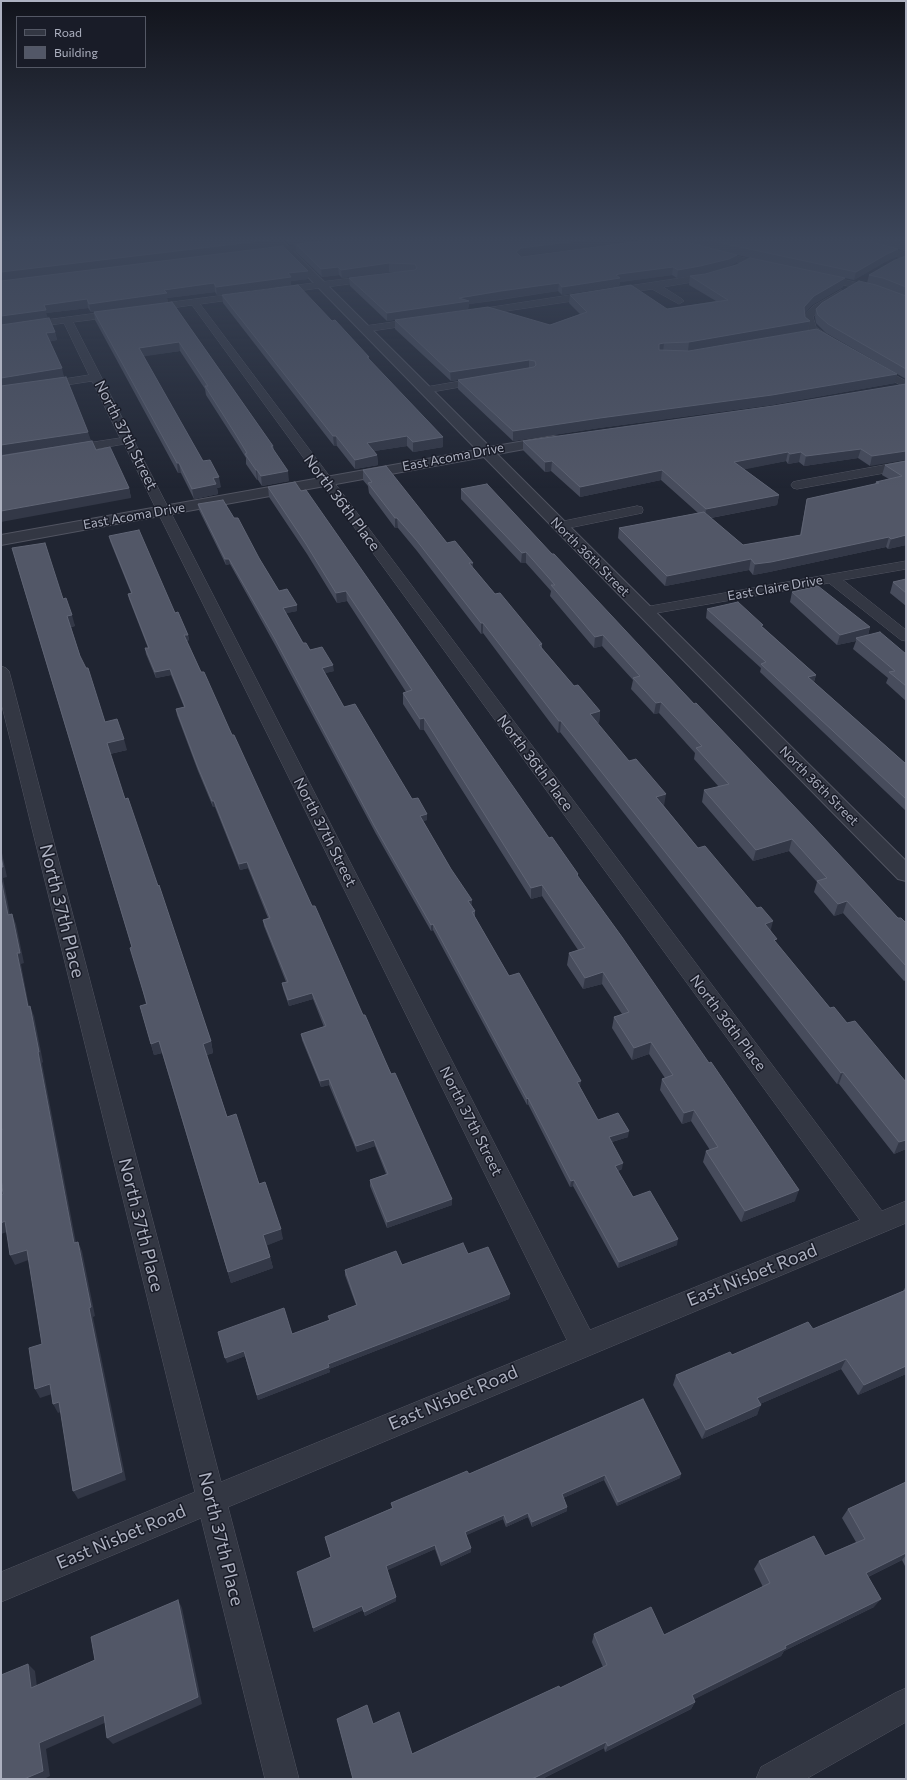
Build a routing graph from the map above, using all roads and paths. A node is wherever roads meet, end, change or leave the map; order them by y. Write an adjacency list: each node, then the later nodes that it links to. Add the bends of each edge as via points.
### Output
1 (52, 322): 7 (street)
2 (68, 322): 13 (street, North 37th Street)
3 (209, 322): 24 (street, North 36th Place)
4 (359, 322): 8 (street, North 36th Street)
5 (413, 322): 8 (street)
6 (809, 322): 9 (street)
7 (1, 329)
8 (366, 329): 17 (street, North 36th Street)
9 (817, 333): 10 (street); 11 (street)
10 (802, 336)
11 (841, 348)
12 (867, 363): 15 (street)
13 (97, 378): 18 (street); 20 (street, North 37th Street)
14 (497, 378): 17 (street)
15 (906, 386): 16 (street)
16 (891, 389)
17 (426, 390): 21 (street, North 36th Street)
18 (1, 392)
19 (568, 437): 21 (street, East Acoma Drive)
20 (128, 440): 22 (street); 26 (street, North 37th Street)
21 (486, 451): 24 (street, East Acoma Drive); 28 (street, North 36th Street)
22 (53, 452)
23 (906, 465): 25 (street)
24 (326, 481): 26 (street, East Acoma Drive); 37 (street, North 36th Place)
25 (797, 485)
26 (163, 510): 29 (street, East Acoma Drive); 38 (street, North 37th Street)
27 (637, 510): 28 (street)
28 (559, 526): 32 (street, North 36th Street)
29 (1, 540)
30 (906, 565): 31 (street, East Claire Drive)
31 (832, 578): 32 (street, East Claire Drive); 33 (street)
32 (645, 611): 35 (street, North 36th Street)
33 (906, 637)
34 (1, 671): 39 (street, North 37th Place)
35 (906, 874)
36 (906, 1212): 37 (street, East Nisbet Road)
37 (877, 1223): 38 (street, East Nisbet Road)
38 (583, 1344): 39 (street, East Nisbet Road)
39 (211, 1499): 40 (street, East Nisbet Road); 42 (street, North 37th Place)
40 (1, 1587)
41 (906, 1704): 43 (street)
42 (282, 1779)
43 (773, 1779)

